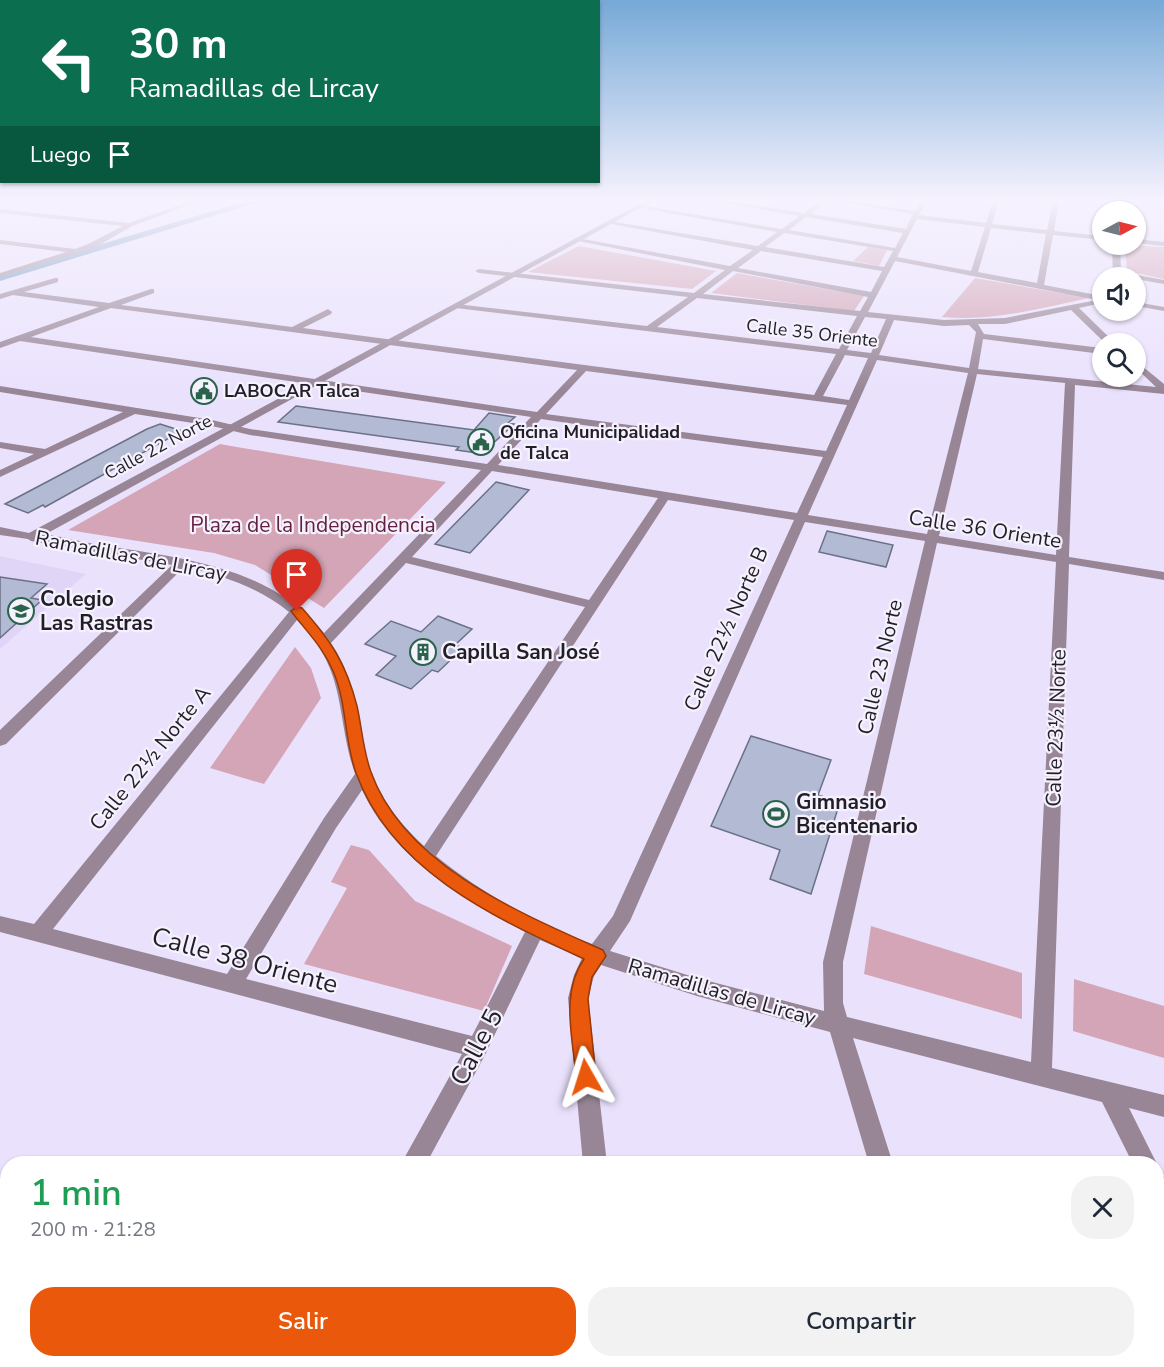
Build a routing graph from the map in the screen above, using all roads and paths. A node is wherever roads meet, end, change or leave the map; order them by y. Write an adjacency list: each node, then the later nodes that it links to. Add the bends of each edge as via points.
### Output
1 (33, 265): 14 (street)
2 (531, 265): 15 (street, Calle 22 Norte)
3 (708, 265): 10 (street)
4 (736, 265): 10 (street)
5 (856, 265): 11 (street)
6 (889, 265): 11 (street)
7 (940, 265): 13 (street)
8 (977, 265): 13 (street)
9 (1044, 265): 19 (street)
10 (730, 269): 22 (street); 23 (street)
11 (886, 270): 22 (street)
12 (479, 271): 15 (street)
13 (974, 273): 19 (street)
14 (0, 275)
15 (512, 275): 23 (street); 28 (street, Calle 22 Norte)
16 (55, 280): 21 (street)
17 (1146, 280): 18 (street)
18 (1164, 282)
19 (1040, 286): 25 (street)
20 (151, 291): 27 (street)
21 (13, 293): 24 (street); 27 (street)
22 (873, 295): 33 (street)
23 (693, 296): 33 (street); 36 (street)
24 (0, 297)
25 (1092, 297)
26 (1092, 302): 30 (street)
27 (111, 306): 37 (street); 40 (street)
28 (456, 306): 36 (street, Calle 35 Oriente); 41 (street, Calle 22 Norte)
29 (1146, 306): 31 (street)
30 (1073, 307): 35 (street, via 1015,320); 38 (street)
31 (1164, 309)
32 (328, 312): 37 (street)
33 (862, 315): 34 (street); 44 (street)
34 (891, 318): 35 (street); 45 (street, Calle 22½ Norte B)
35 (973, 324): 39 (street, via 980,330)
36 (649, 329): 44 (street, Calle 35 Oriente)
37 (293, 330): 41 (street)
38 (1100, 333)
39 (979, 336): 43 (street); 47 (street, Calle 23 Norte)
40 (19, 338): 42 (street); 50 (street)
41 (389, 342): 46 (street); 50 (street, Calle 22 Norte)
42 (0, 345)
43 (1092, 350)
44 (842, 352): 45 (street, Calle 35 Oriente); 53 (street)
45 (874, 356): 47 (street, Calle 35 Oriente); 54 (street, Calle 22½ Norte B)
46 (584, 368): 53 (street); 56 (street)
47 (974, 371): 49 (street, Calle 35 Oriente); 67 (street, Calle 23 Norte)
48 (1146, 373): 52 (street)
49 (1070, 380): 52 (street, Calle 35 Oriente); 69 (street, Calle 23½ Norte)
50 (318, 381): 56 (street); 57 (street, Calle 22 Norte)
51 (0, 389): 55 (street, Calle 36 Oriente)
52 (1164, 390)
53 (817, 398): 54 (street)
54 (853, 403): 60 (street, Calle 22½ Norte B)
55 (133, 411): 57 (street, Calle 36 Oriente); 59 (street)
56 (541, 415): 60 (street); 61 (street)
57 (231, 428): 61 (street, Calle 36 Oriente); 66 (street, Calle 22 Norte)
58 (0, 445): 59 (street)
59 (45, 452): 62 (street)
60 (829, 455): 64 (street, Calle 22½ Norte B)
61 (490, 469): 63 (street, Calle 36 Oriente); 68 (street)
62 (0, 474)
63 (665, 496): 64 (street, Calle 36 Oriente); 72 (street)
64 (801, 519): 67 (street, Calle 36 Oriente); 81 (street, Calle 22½ Norte B, via 620,921)
65 (0, 531): 66 (street, Ramadillas de Lircay)
66 (31, 537): 70 (street, Ramadillas de Lircay)
67 (931, 540): 69 (street, Calle 36 Oriente); 83 (street, Calle 23 Norte, via 836,944 832,981)
68 (404, 559): 72 (street); 74 (street)
69 (1063, 561): 71 (street, Calle 36 Oriente); 85 (street, Calle 23½ Norte)
70 (182, 562): 73 (street, Ramadillas de Lircay, via 240,578 272,593); 75 (street)
71 (1164, 576)
72 (592, 605): 77 (street)
73 (297, 611): 74 (street, Ramadillas de Lircay); 80 (street, Calle 22½ Norte A)
74 (324, 642): 76 (street, Ramadillas de Lircay, via 346,688)
75 (0, 740)
76 (364, 775): 77 (street, Ramadillas de Lircay, via 388,818); 82 (street, via 330,823)
77 (425, 859): 79 (street, Ramadillas de Lircay, via 477,896)
78 (0, 924): 80 (street, Calle 38 Oriente)
79 (536, 929): 81 (street, Ramadillas de Lircay); 84 (street, Calle 5)
80 (38, 934): 82 (street, Calle 38 Oriente)
81 (597, 956): 83 (street, Ramadillas de Lircay); 89 (street, via 584,975 578,999)
82 (232, 984): 84 (street, Calle 38 Oriente)
83 (838, 1025): 85 (street, Ramadillas de Lircay); 90 (street, Calle 23 Norte)
84 (477, 1048): 88 (street, Calle 5)
85 (1041, 1076): 86 (street, Ramadillas de Lircay)
86 (1109, 1093): 87 (street, Ramadillas de Lircay); 91 (street)
87 (1164, 1106)
88 (417, 1156)
89 (594, 1156)
90 (879, 1156)
91 (1141, 1156)

